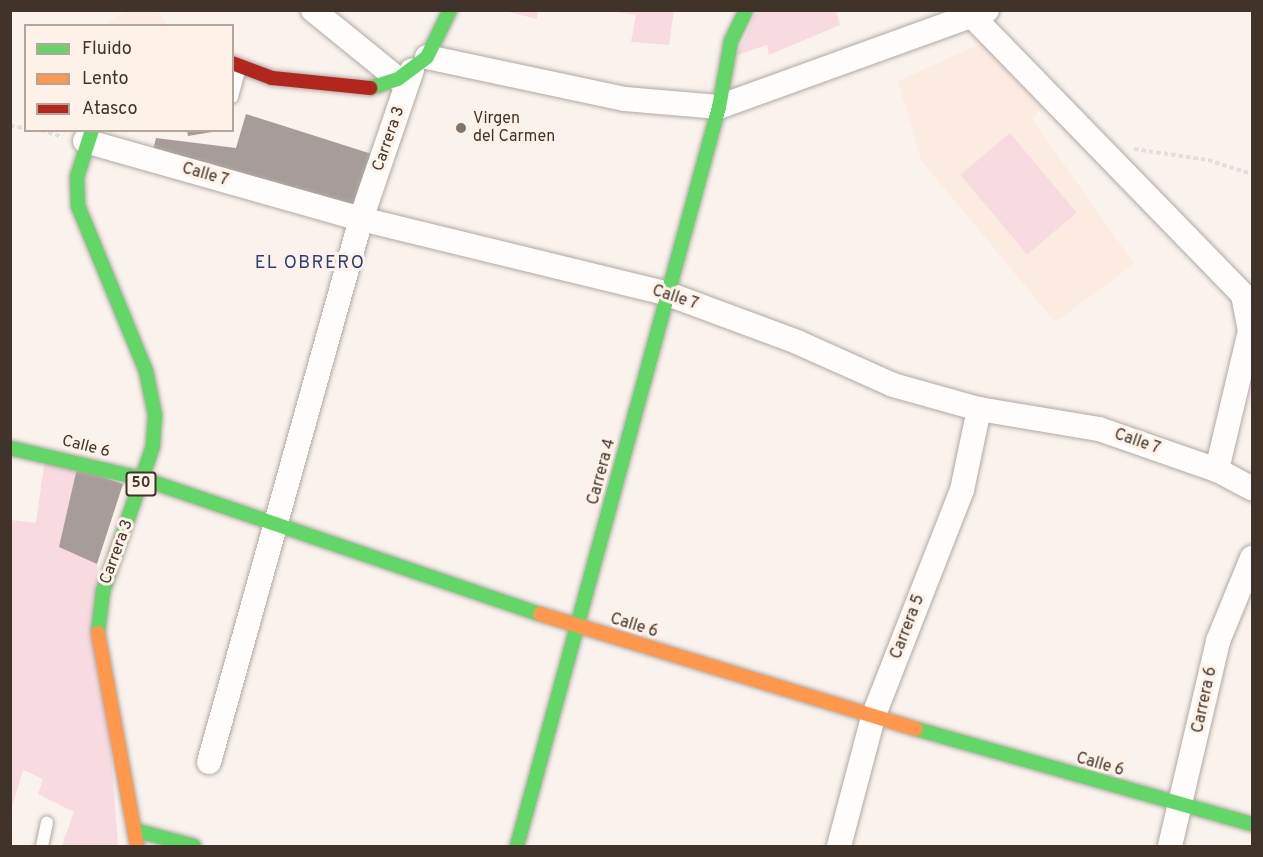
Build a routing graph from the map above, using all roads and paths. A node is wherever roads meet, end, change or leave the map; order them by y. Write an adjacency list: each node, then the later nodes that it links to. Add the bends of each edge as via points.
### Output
1 (313, 10): 6 (street)
2 (450, 10): 6 (main road, Carrera 3)
3 (746, 10): 8 (main road, Carrera 4, via 731,41)
4 (981, 15): 8 (street); 10 (street)
5 (237, 63): 6 (main road, Carrera 3, via 272,78 332,88 370,88); 7 (lane)
6 (413, 69): 8 (street, via 625,99); 12 (street, Carrera 3)
7 (234, 83)
8 (720, 107): 13 (main road, Carrera 4)
9 (88, 136): 12 (street, Calle 7); 17 (main road, Carrera 3 / 50, via 78,206 146,371 155,415 153,446)
10 (1092, 140): 11 (path, via 1208,160); 16 (street, via 1243,295 1250,331)
11 (1252, 174)
12 (361, 219): 13 (street, Calle 7); 19 (street, Carrera 3)
13 (668, 294): 14 (street, Calle 7, via 797,342 893,385); 21 (main road, Carrera 4)
14 (979, 409): 16 (street, Calle 7, via 1099,429); 22 (street, Carrera 5, via 962,490)
15 (10, 448): 17 (main road, Calle 6)
16 (1217, 470): 18 (street, Calle 7)
17 (143, 479): 19 (main road, Calle 6); 27 (main road, Carrera 3 / 50, via 103,591 97,644)
18 (1252, 489)
19 (277, 526): 21 (main road, Calle 6); 23 (street, Carrera 3)
20 (1252, 558): 24 (street, Carrera 6, via 1218,641)
21 (577, 626): 22 (main road, Calle 6); 30 (main road, Carrera 4)
22 (873, 717): 24 (main road, Calle 6); 31 (street, Carrera 5)
23 (209, 762)
24 (1182, 805): 26 (main road, Calle 6); 32 (street, Carrera 6)
25 (47, 823): 28 (lane)
26 (1252, 824)
27 (145, 840): 29 (main road)
28 (42, 846)
29 (194, 846)
30 (517, 846)
31 (839, 846)
32 (1170, 846)

